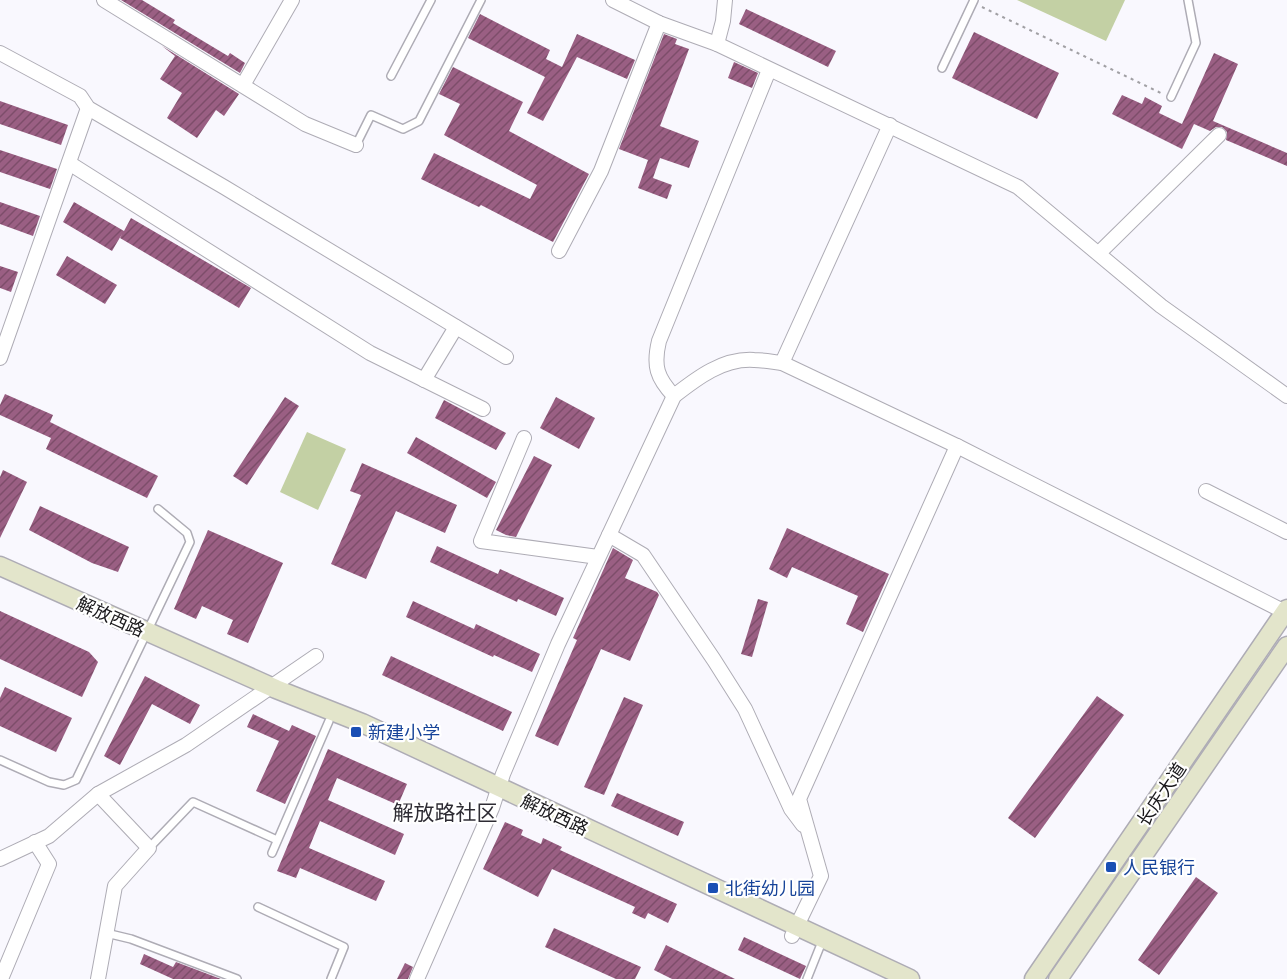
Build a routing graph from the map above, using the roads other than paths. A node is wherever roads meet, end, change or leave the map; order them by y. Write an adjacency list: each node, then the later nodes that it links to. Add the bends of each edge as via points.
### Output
1 (104, 0): 15 (street)
2 (292, 0): 15 (street)
3 (431, 0): 14 (lane)
4 (481, 0): 20 (lane, via 419,121 403,129 372,116)
5 (613, 0): 9 (street)
6 (724, 0): 10 (street)
7 (1188, 0): 16 (lane, via 1196,42)
8 (973, 1): 12 (lane)
9 (659, 23): 10 (street); 22 (street, via 601,171)
10 (717, 44): 13 (street)
11 (0, 53): 17 (street, via 80,96)
12 (942, 68)
13 (769, 70): 18 (street); 29 (street, via 659,341 657,371)
14 (391, 76)
15 (243, 85): 20 (street, via 305,124)
16 (1171, 97)
17 (88, 108): 21 (street); 24 (street)
18 (890, 125): 23 (street, via 1018,187); 27 (street)
19 (1219, 135): 23 (street)
20 (356, 145)
21 (69, 162): 26 (street); 28 (street, via 370,353)
22 (559, 251)
23 (1099, 253): 30 (street, via 1161,306)
24 (456, 327): 25 (street); 28 (street)
25 (506, 357)
26 (0, 358)
27 (782, 363): 29 (street, via 753,359 723,364); 33 (street)
28 (424, 380): 31 (street)
29 (674, 396): 37 (street)
30 (1287, 396)
31 (483, 409)
32 (524, 438): 38 (street, via 481,541)
33 (957, 446): 41 (street); 50 (street, via 799,799)
34 (1206, 491): 36 (street)
35 (158, 509): 42 (lane, via 187,533 190,542)
36 (1287, 532)
37 (609, 535): 38 (street); 50 (street, via 643,555 707,650 745,710 791,809)
38 (598, 557): 48 (street)
39 (0, 566): 42 (street, 解放西路)
40 (0, 578): 42 (street, 解放西路)
41 (1286, 610): 68 (street, 长庆大道)
42 (145, 637): 45 (street, 解放西路); 47 (lane, via 76,780 64,785 49,782)
43 (1287, 646): 69 (street, 长庆大道)
44 (316, 656): 45 (street)
45 (266, 690): 46 (street, 解放西路); 48 (street, 解放西路, via 362,723); 49 (street, via 186,745)
46 (329, 721): 48 (street, 解放西路); 51 (lane)
47 (0, 760)
48 (497, 793): 57 (street, 解放西路); 64 (street)
49 (98, 794): 52 (street, via 49,836); 53 (street)
50 (810, 834): 57 (street, via 821,876)
51 (277, 840): 53 (lane, via 193,802); 54 (lane)
52 (35, 842): 55 (street); 60 (street, via 49,864)
53 (149, 848): 58 (street, via 115,886)
54 (272, 853)
55 (0, 860)
56 (258, 908): 63 (lane, via 344,947)
57 (794, 932): 59 (street, 解放西路)
58 (106, 933): 61 (street); 62 (lane)
59 (821, 944): 65 (lane); 66 (street, 解放西路); 67 (street, 解放西路)
60 (1, 979)
61 (98, 979)
62 (237, 979)
63 (331, 979)
64 (417, 979)
65 (807, 979)
66 (885, 979)
67 (910, 979)
68 (1034, 979)
69 (1058, 979)

